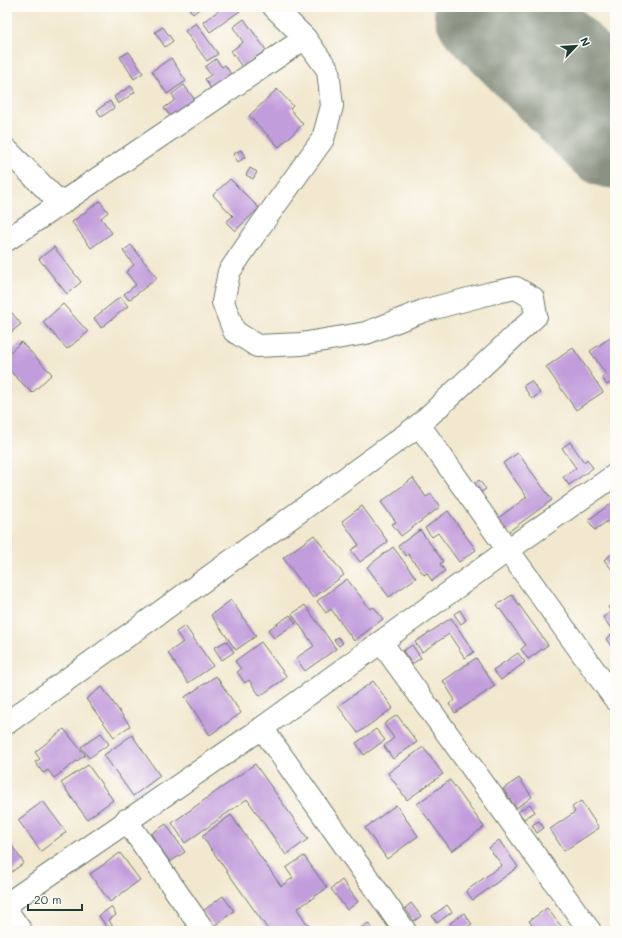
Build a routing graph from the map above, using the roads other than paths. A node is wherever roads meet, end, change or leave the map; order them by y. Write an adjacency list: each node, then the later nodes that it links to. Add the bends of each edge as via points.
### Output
1 (274, 7): 2 (street)
2 (305, 38): 4 (street); 6 (street, via 328,70 332,106 323,139 230,272 223,302 234,331 257,346 301,344 366,333 423,311 516,288 533,298 536,316)
3 (7, 150): 4 (street)
4 (61, 204): 5 (street)
5 (7, 240)
6 (419, 425): 8 (street); 11 (street)
7 (615, 475): 8 (street)
8 (508, 550): 9 (street); 10 (street)
9 (381, 642): 12 (street); 19 (street)
10 (615, 699)
11 (7, 723)
12 (262, 728): 13 (street); 18 (street)
13 (126, 820): 14 (street); 17 (street)
14 (7, 904)
15 (7, 911): 16 (street)
16 (21, 931)
17 (204, 931)
18 (405, 931)
19 (590, 931)

